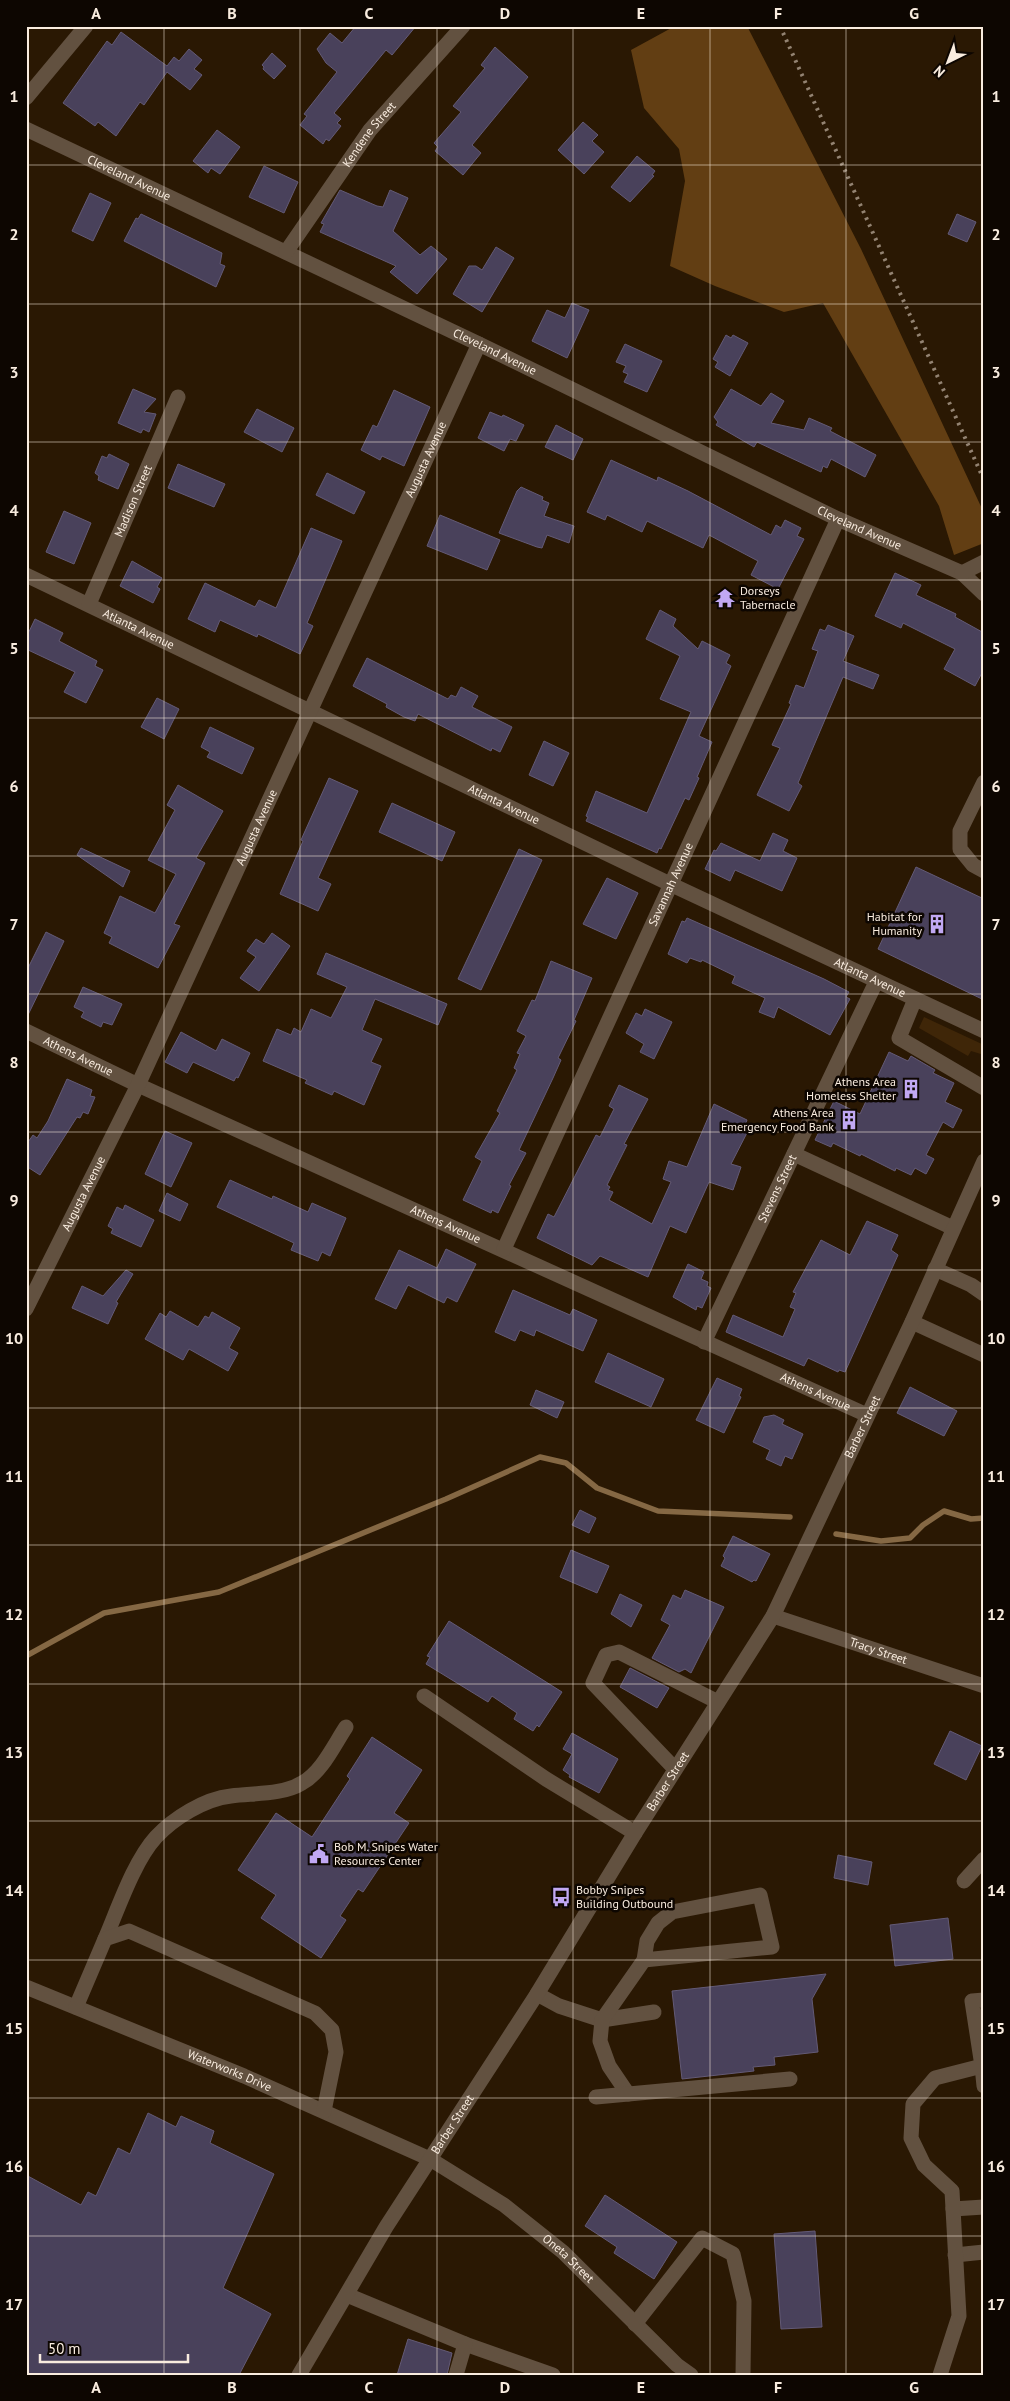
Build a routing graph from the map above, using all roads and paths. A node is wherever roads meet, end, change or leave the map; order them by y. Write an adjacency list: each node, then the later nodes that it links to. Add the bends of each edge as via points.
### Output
1 (86, 26): 3 (street)
2 (463, 26): 5 (street, Kendene Street, via 370,130)
3 (26, 98)
4 (26, 129): 5 (street, Cleveland Avenue)
5 (286, 252): 6 (street, Cleveland Avenue)
6 (479, 344): 8 (street, Cleveland Avenue); 14 (street, Augusta Avenue)
7 (178, 397): 13 (street, Madison Street)
8 (838, 519): 10 (street, Cleveland Avenue); 17 (street, Savannah Avenue)
9 (984, 562): 10 (street)
10 (962, 573): 12 (street, Cleveland Avenue)
11 (26, 575): 13 (street, Atlanta Avenue)
12 (984, 594)
13 (89, 604): 14 (street, Atlanta Avenue)
14 (309, 711): 17 (street, Atlanta Avenue); 22 (street, Augusta Avenue)
15 (984, 782): 16 (street, via 960,831 960,849 973,865)
16 (984, 871)
17 (670, 884): 18 (street, Atlanta Avenue); 27 (street, Savannah Avenue)
18 (876, 982): 19 (street, Atlanta Avenue); 24 (street, Stevens Street)
19 (915, 999): 21 (street, Atlanta Avenue); 23 (street, via 898,1038)
20 (26, 1031): 22 (street, Athens Avenue)
21 (984, 1031)
22 (138, 1085): 27 (street, Athens Avenue); 30 (street, Augusta Avenue)
23 (984, 1088)
24 (794, 1154): 26 (street); 32 (street, Stevens Street)
25 (984, 1161): 26 (street, Barber Street)
26 (953, 1228): 28 (street, Barber Street)
27 (504, 1249): 32 (street, Athens Avenue)
28 (935, 1269): 29 (street); 31 (street, Barber Street)
29 (984, 1294)
30 (26, 1308)
31 (912, 1322): 33 (street); 34 (street, Barber Street)
32 (704, 1342): 34 (street, Athens Avenue)
33 (984, 1355)
34 (867, 1415): 35 (street, Barber Street)
35 (774, 1616): 36 (street, Tracy Street); 38 (street, Barber Street)
36 (984, 1686)
37 (424, 1696): 41 (street)
38 (718, 1702): 40 (street, Barber Street); 40 (street, via 619,1652 606,1655 593,1683)
39 (346, 1727): 44 (street, via 316,1772 302,1784 270,1792 229,1796 188,1811 156,1838 136,1870)
40 (675, 1769): 41 (street, Barber Street)
41 (635, 1833): 47 (street, Barber Street)
42 (984, 1859): 43 (street)
43 (964, 1880)
44 (105, 1939): 49 (street); 57 (street, via 129,1931 315,2013 332,2030 336,2052)
45 (644, 1960): 45 (street, via 647,1941 658,1923 672,1912 760,1895 772,1947); 51 (street)
46 (26, 1987): 49 (street, Waterworks Drive)
47 (537, 1994): 51 (street, via 559,2006); 58 (street, Barber Street)
48 (984, 2000): 52 (street, via 972,2001)
49 (76, 2007): 57 (street, Waterworks Drive)
50 (654, 2012): 51 (street)
51 (602, 2020): 55 (street, via 600,2042 609,2066)
52 (982, 2066): 54 (street); 60 (street, via 935,2078 913,2104 910,2138 924,2165 952,2191)
53 (790, 2079): 55 (street)
54 (984, 2086)
55 (628, 2094): 56 (street)
56 (596, 2097)
57 (324, 2111): 58 (street, Waterworks Drive)
58 (430, 2160): 63 (street, Barber Street); 64 (street, Oneta Street, via 504,2206 563,2252)
59 (984, 2207): 60 (street)
60 (953, 2209): 62 (street)
61 (984, 2252): 62 (street)
62 (956, 2255): 71 (street, via 959,2316)
63 (347, 2295): 65 (street); 66 (street, Barber Street)
64 (635, 2324): 69 (street, Oneta Street, via 676,2365); 70 (street, via 702,2238 733,2254 744,2300)
65 (465, 2344): 67 (street); 68 (street)
66 (299, 2375)
67 (456, 2375)
68 (553, 2375)
69 (691, 2375)
70 (743, 2375)
71 (940, 2375)

